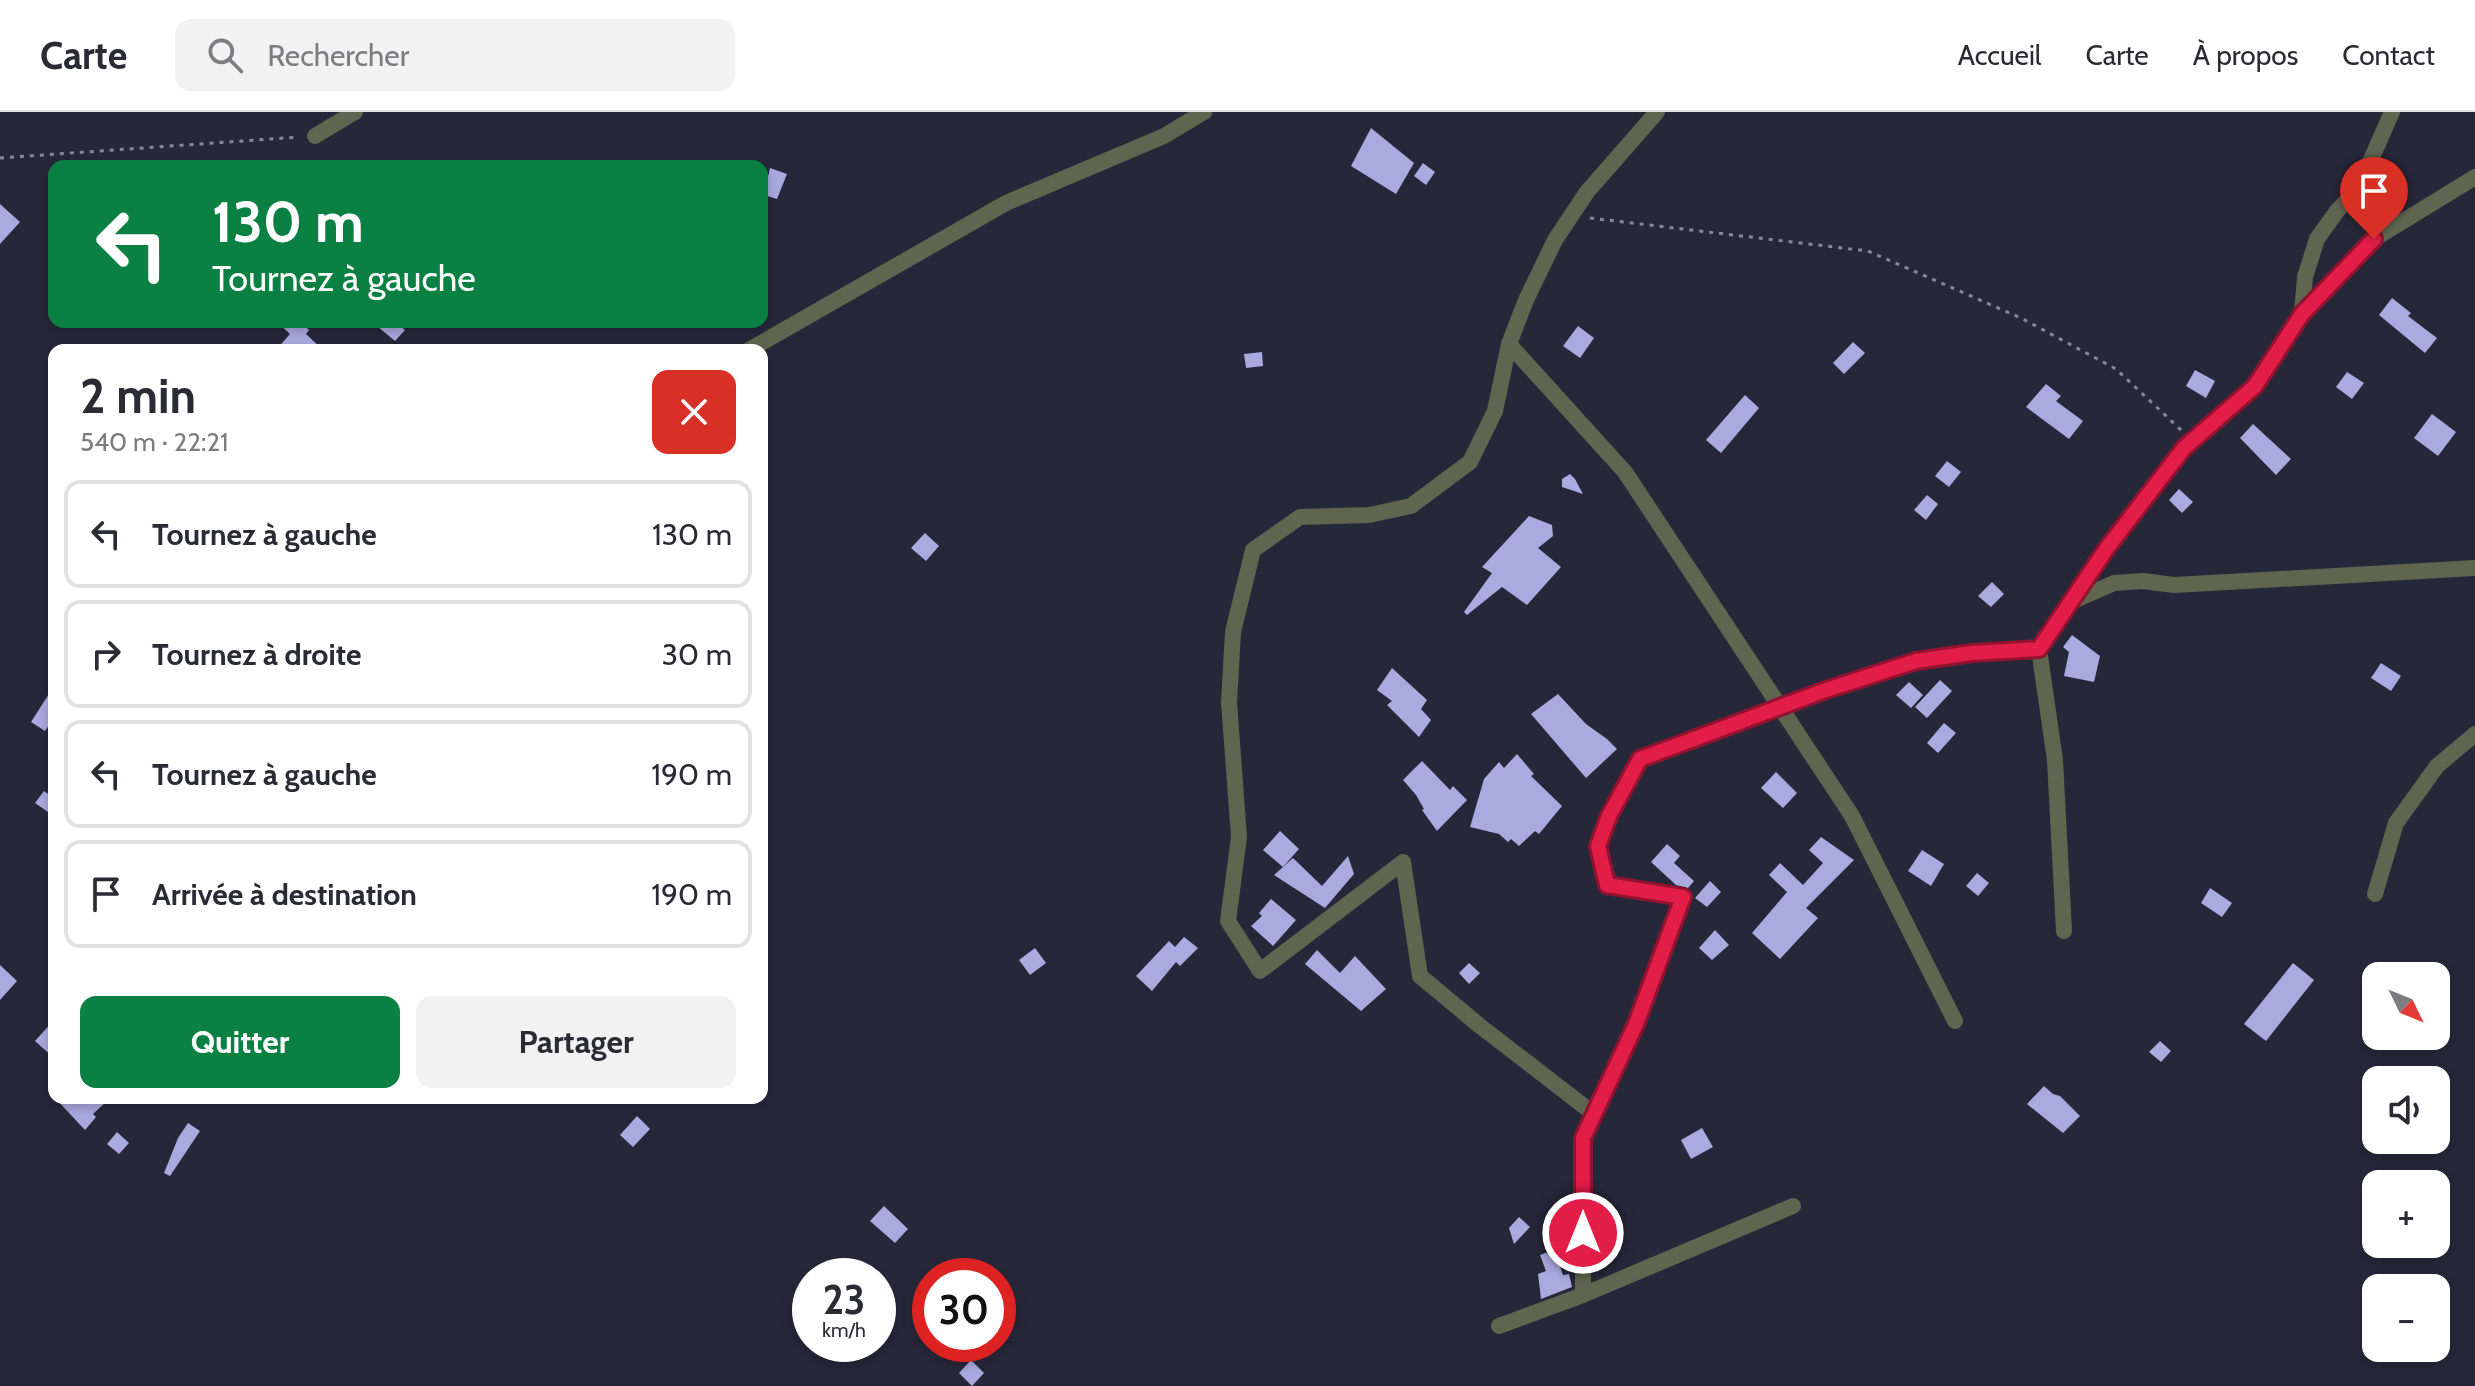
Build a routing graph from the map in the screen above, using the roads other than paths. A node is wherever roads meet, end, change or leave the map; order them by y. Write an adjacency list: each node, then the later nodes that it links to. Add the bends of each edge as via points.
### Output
1 (355, 112): 5 (street)
2 (1204, 112): 8 (street, via 1164,136 1006,203)
3 (1657, 112): 9 (street, via 1570,216)
4 (2392, 112): 7 (street, via 2358,189 2317,239 2305,277)
5 (315, 136)
6 (2475, 177): 7 (street, via 2374,239)
7 (2302, 314): 11 (street, via 2255,386 2184,448)
8 (759, 344)
9 (1509, 344): 13 (street, via 1625,472); 18 (street, via 1495,411 1470,462 1411,506 1369,515 1300,517 1253,550 1233,632 1229,702 1239,837 1228,921 1260,971 1403,862 1420,976)
10 (2475, 568): 11 (street, via 2190,584 2114,583)
11 (2071, 602): 12 (street)
12 (2039, 649): 13 (street, via 1916,661); 16 (street, via 2055,760)
13 (1780, 707): 17 (street, via 1852,816); 18 (street, via 1640,759 1609,816 1598,846 1607,885 1683,897 1636,1024)
14 (2475, 734): 15 (street, via 2437,766 2396,823)
15 (2375, 894)
16 (2064, 931)
17 (1955, 1021)
18 (1594, 1114): 20 (street, via 1583,1138)
19 (1793, 1206): 20 (street)
20 (1583, 1295): 21 (street)
21 (1499, 1326)

